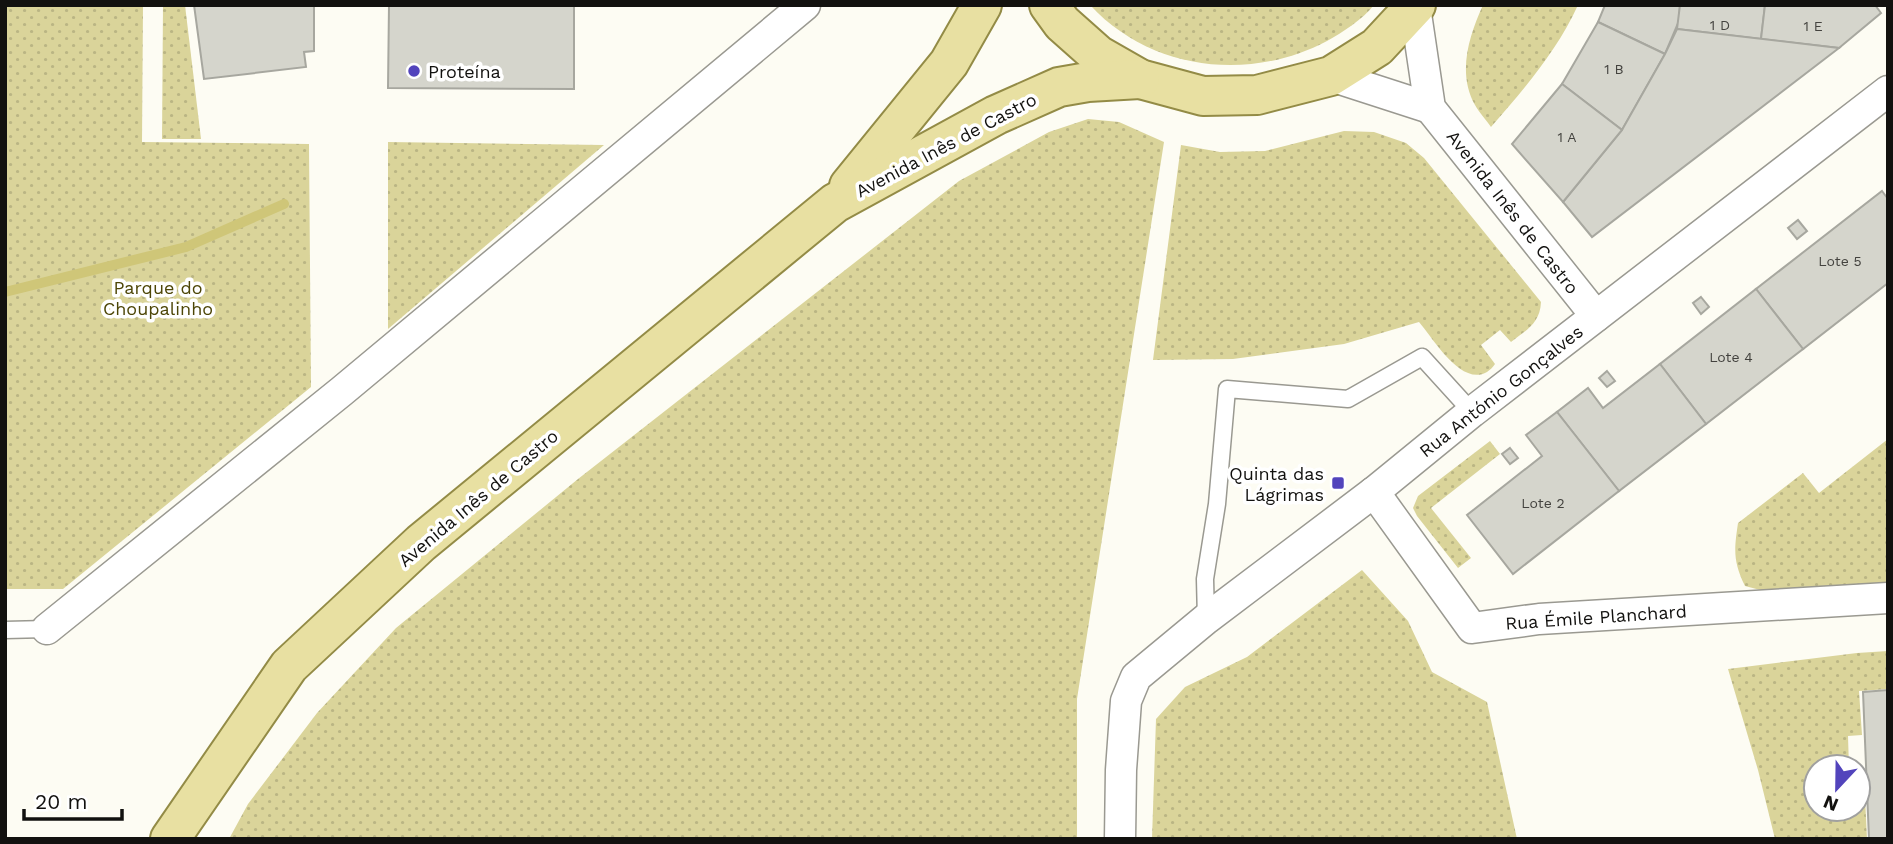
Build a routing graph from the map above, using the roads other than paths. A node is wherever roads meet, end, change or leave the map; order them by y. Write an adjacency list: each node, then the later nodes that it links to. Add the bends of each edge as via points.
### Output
1 (805, 5): 15 (street, via 342,391)
2 (982, 5): 9 (main road, Avenida Inês de Castro, via 949,63)
3 (1049, 5): 6 (main road, via 1098,55)
4 (1416, 6): 5 (main road, via 1377,47); 8 (street, Avenida Inês de Castro)
5 (1331, 76): 6 (main road, via 1257,95 1216,96); 8 (street)
6 (1140, 79): 9 (main road, Avenida Inês de Castro, via 1059,87 996,115)
7 (1888, 91): 10 (street, Rua António Gonçalves)
8 (1430, 108): 10 (street, Avenida Inês de Castro)
9 (835, 203): 17 (main road, Avenida Inês de Castro, via 421,543 289,666)
10 (1595, 316): 11 (street, Rua António Gonçalves)
11 (1472, 412): 12 (street, Rua António Gonçalves); 14 (lane, via 1422,357 1348,398 1227,389 1205,579)
12 (1374, 492): 13 (street, Rua Émile Planchard, via 1472,628 1539,619); 14 (street, Rua António Gonçalves)
13 (1888, 598)
14 (1206, 619): 18 (street, Rua António Gonçalves, via 1136,677 1126,701)
15 (47, 629): 16 (lane)
16 (5, 630)
17 (170, 839)
18 (1120, 839)

